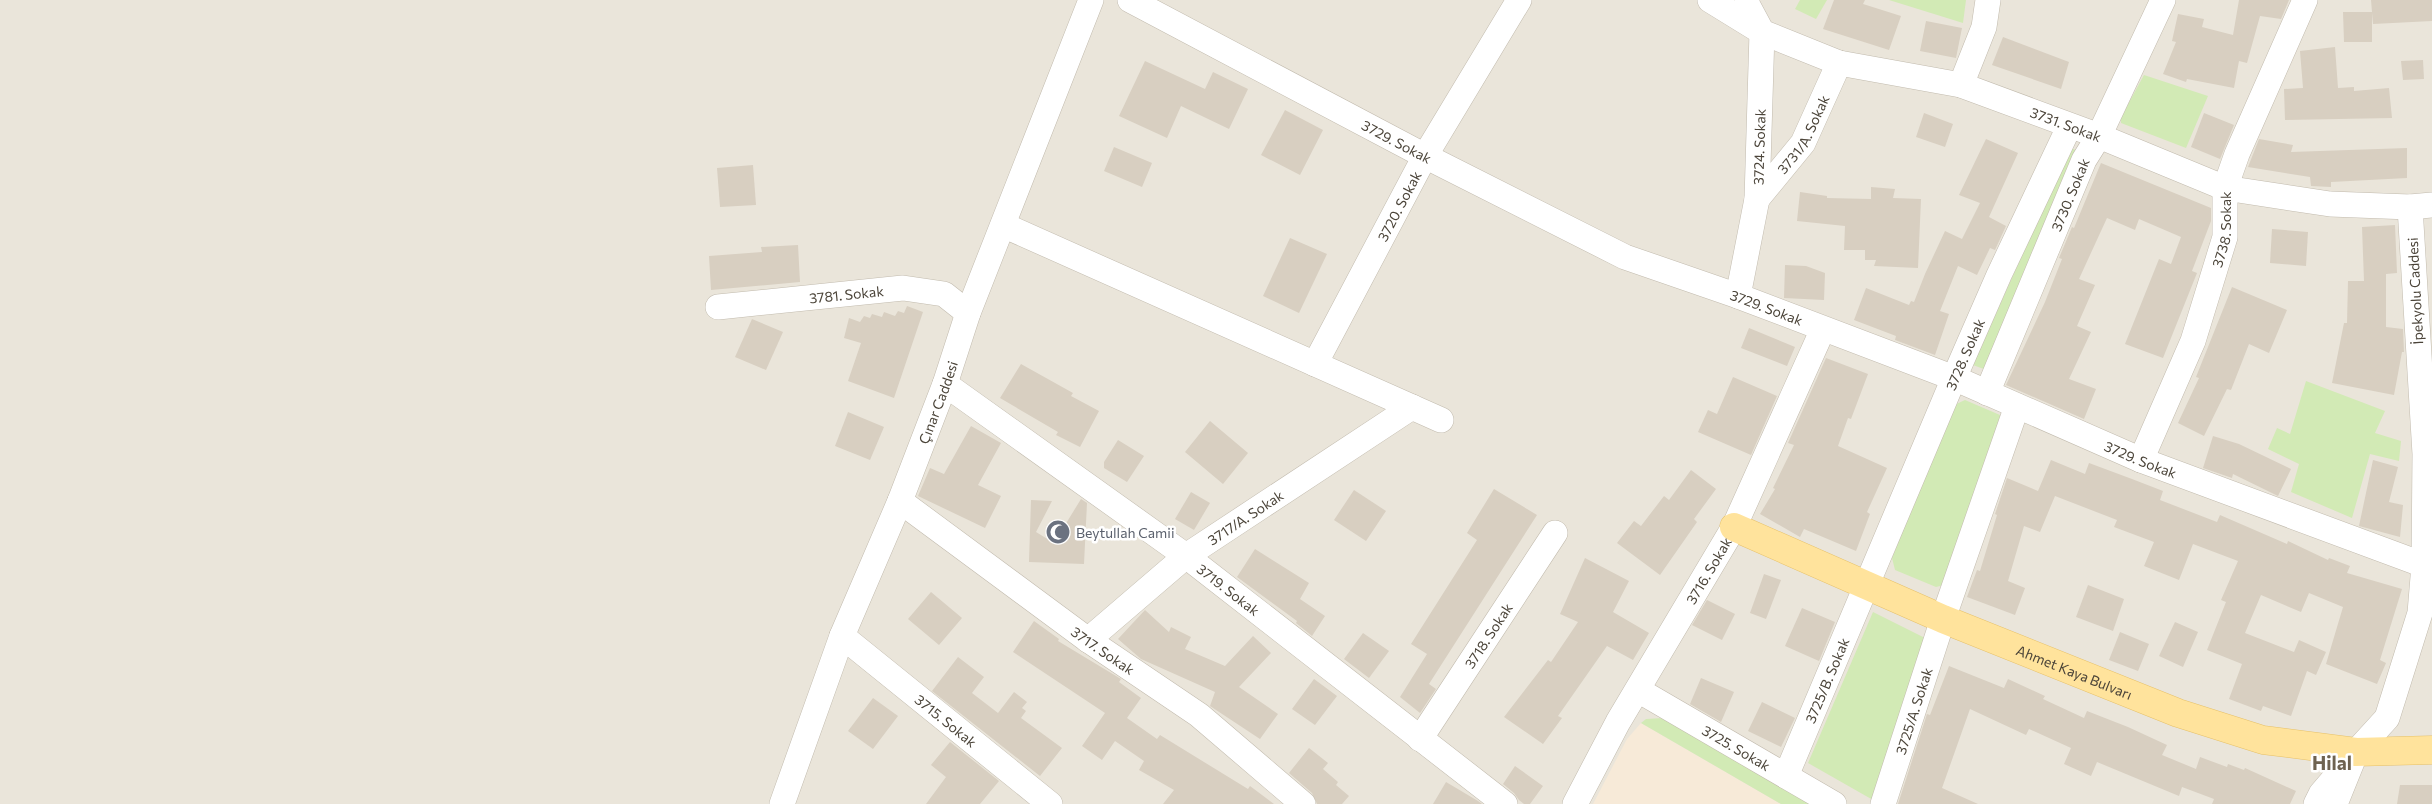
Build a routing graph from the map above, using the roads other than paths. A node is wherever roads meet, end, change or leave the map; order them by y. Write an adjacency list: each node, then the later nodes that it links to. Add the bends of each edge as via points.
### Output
1 (1091, 0): 18 (street, Çınar Caddesi)
2 (1130, 0): 14 (street, 3729. Sokak)
3 (1519, 0): 14 (street, 3720. Sokak)
4 (1710, 0): 9 (street, 3731. Sokak)
5 (1747, 0): 9 (street, 3724. Sokak)
6 (1988, 0): 11 (street, via 1984,27)
7 (2162, 0): 13 (street, 3730. Sokak)
8 (2305, 0): 15 (street, 3738. Sokak)
9 (1762, 32): 10 (street, 3731. Sokak); 16 (street, 3724. Sokak)
10 (1840, 63): 11 (street, 3731. Sokak); 16 (street, 3731/A. Sokak, via 1804,143)
11 (1961, 85): 12 (street, 3731. Sokak)
12 (2069, 127): 13 (street, 3731. Sokak); 24 (street, 3728. Sokak)
13 (2099, 136): 15 (street, 3731. Sokak); 26 (street, 3730. Sokak, via 2084,160)
14 (1425, 156): 19 (street, 3729. Sokak, via 1626,257); 23 (street, 3720. Sokak)
15 (2225, 188): 17 (street, 3731. Sokak, via 2330,204); 30 (street, 3738. Sokak, via 2224,237 2193,341)
16 (1757, 199): 19 (street, 3724. Sokak)
17 (2421, 206): 35 (street, İpekyolu Caddesi)
18 (1003, 225): 21 (street, Çınar Caddesi); 23 (street)
19 (1738, 296): 22 (street, 3729. Sokak)
20 (718, 307): 21 (street, 3781. Sokak, via 903,288 944,294)
21 (968, 313): 25 (street, Çınar Caddesi)
22 (1823, 329): 24 (street, 3729. Sokak); 32 (street, 3716. Sokak)
23 (1315, 364): 28 (street)
24 (1954, 378): 26 (street, 3729. Sokak); 36 (street, 3728. Sokak)
25 (945, 384): 31 (street, Çınar Caddesi); 34 (street, 3719. Sokak)
26 (1987, 393): 27 (street, 3729. Sokak)
27 (2018, 406): 30 (street, 3729. Sokak); 37 (street)
28 (1412, 407): 29 (street); 34 (street, 3717/A. Sokak)
29 (1441, 420)
30 (2141, 460): 35 (street, 3729. Sokak)
31 (900, 501): 38 (street, Çınar Caddesi); 39 (street, 3717. Sokak)
32 (1734, 527): 36 (main road, Ahmet Kaya Bulvarı); 40 (street, 3716. Sokak)
33 (1555, 533): 41 (street, 3718. Sokak)
34 (1186, 556): 39 (street, 3717/A. Sokak); 41 (street, 3719. Sokak)
35 (2424, 565): 43 (street, İpekyolu Caddesi, via 2420,613 2387,718)
36 (1867, 585): 37 (main road, Ahmet Kaya Bulvarı); 44 (street, 3725/B. Sokak)
37 (1943, 619): 43 (main road, Ahmet Kaya Bulvarı, via 2178,714 2262,740); 51 (street, 3725/A. Sokak)
38 (842, 636): 45 (street, Çınar Caddesi); 46 (street, 3715. Sokak)
39 (1088, 640): 47 (street, 3717. Sokak, via 1199,715)
40 (1638, 690): 44 (street, 3725. Sokak); 49 (street, 3716. Sokak)
41 (1420, 739): 48 (street, 3719. Sokak)
42 (2432, 750): 43 (main road, Ahmet Kaya Bulvarı)
43 (2356, 752): 52 (street); 53 (street, İpekyolu Caddesi)
44 (1786, 776): 50 (street, 3725. Sokak)
45 (782, 804)
46 (1050, 804)
47 (1303, 804)
48 (1505, 804)
49 (1575, 804)
50 (1834, 804)
51 (1883, 804)
52 (2316, 804)
53 (2335, 804)

